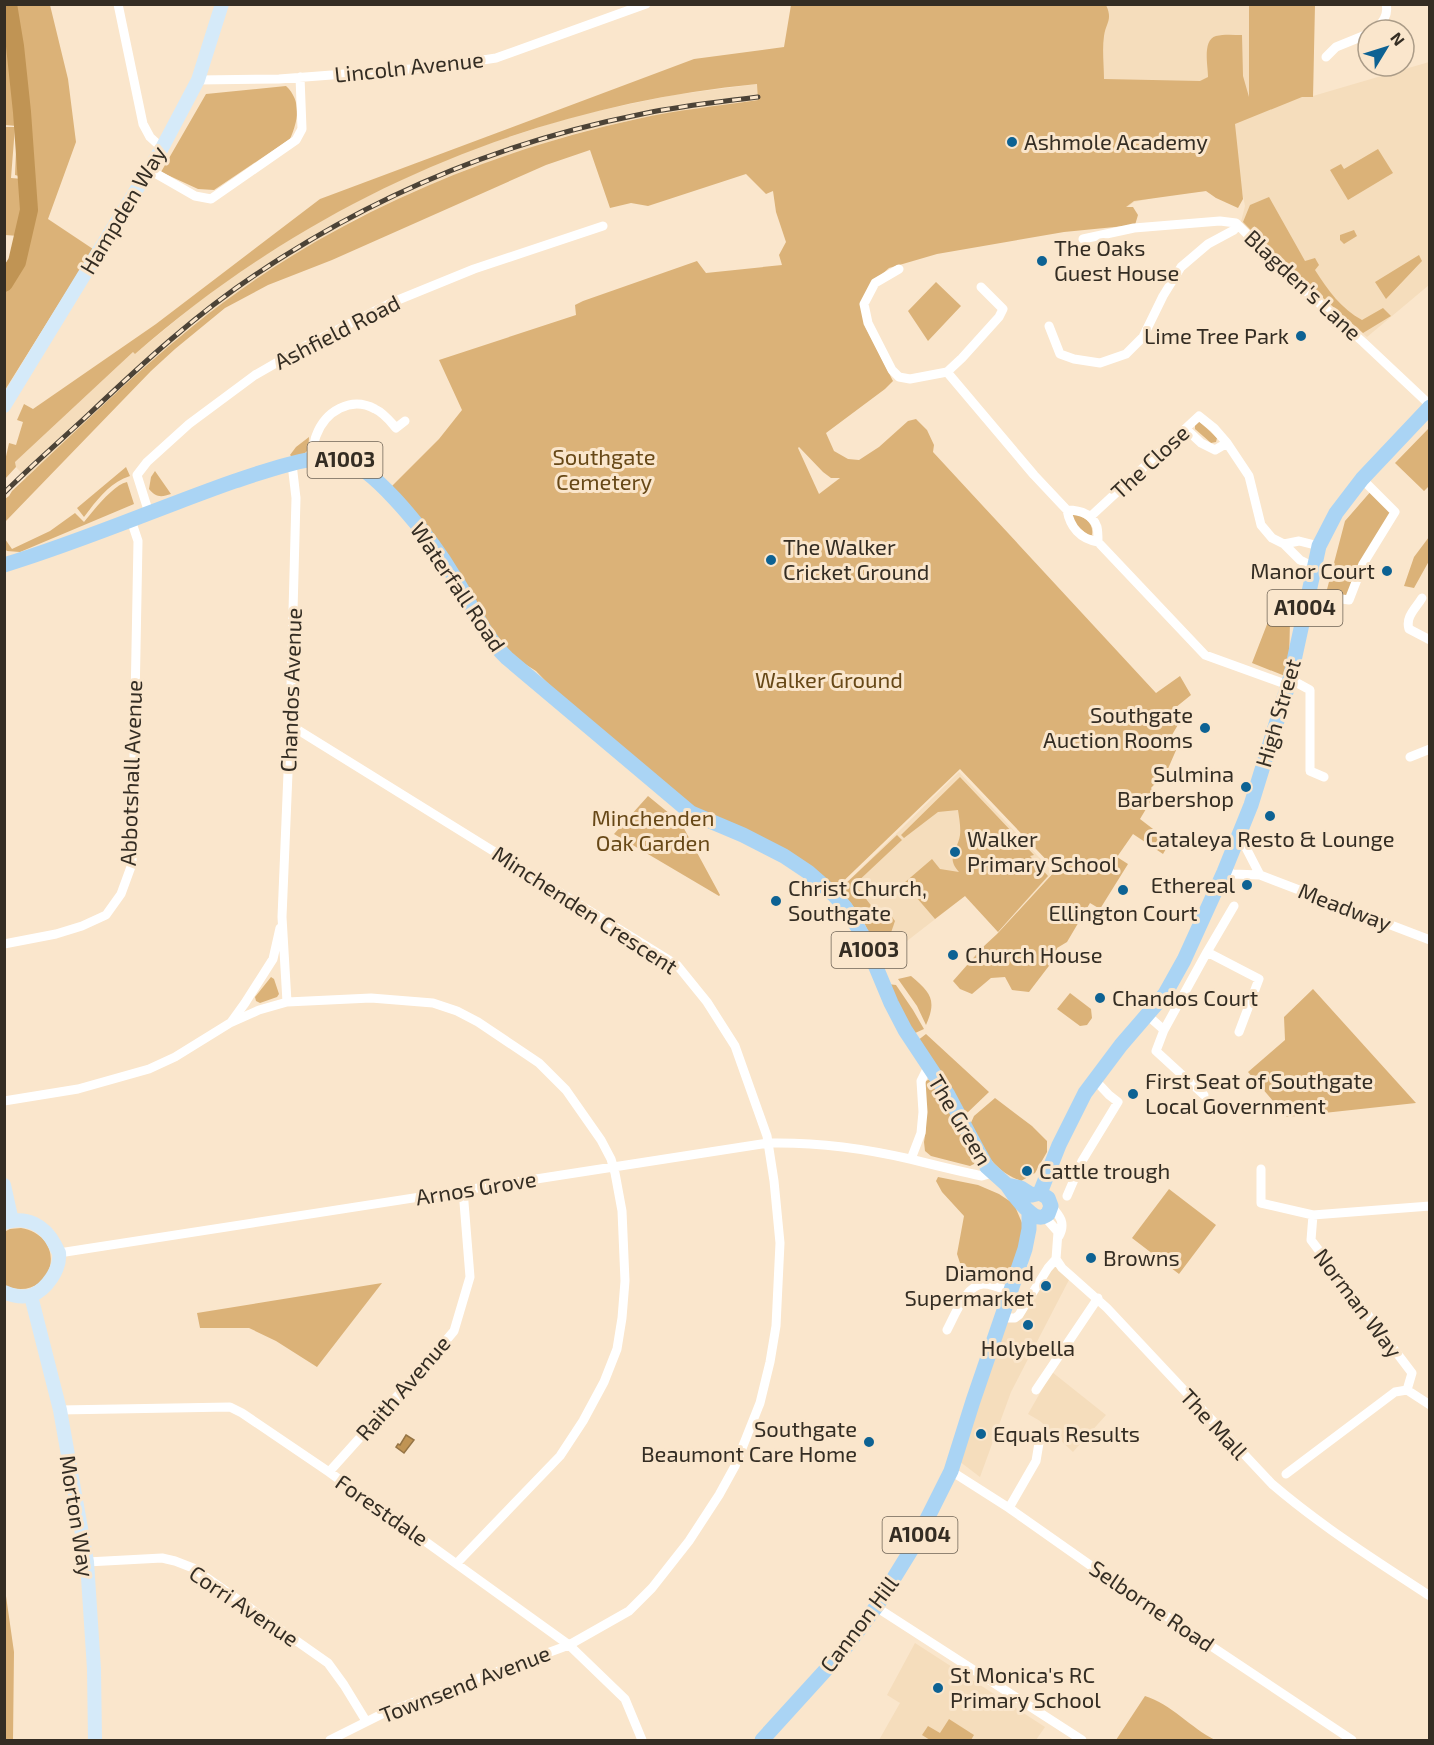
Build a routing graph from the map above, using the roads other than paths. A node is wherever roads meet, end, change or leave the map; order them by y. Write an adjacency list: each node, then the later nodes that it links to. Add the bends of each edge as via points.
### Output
1 (118, 4): 8 (street, via 143,123 150,137)
2 (222, 4): 7 (street, Hampden Way)
3 (646, 4): 6 (street, Lincoln Avenue, via 496,58 437,67)
4 (1356, 39): 5 (street, via 1336,47)
5 (1326, 57)
6 (300, 77): 7 (street, Lincoln Avenue); 9 (street, via 302,129 296,140 211,199 195,196)
7 (198, 80): 8 (street, Hampden Way)
8 (162, 147): 9 (street, Hampden Way)
9 (148, 169): 17 (street, Hampden Way)
10 (1236, 223): 12 (street, Blagden's Lane, via 1134,228); 15 (street, via 1233,230 1208,244 1181,267 1143,337 1126,354 1100,363 1060,354); 18 (street, Blagden's Lane)
11 (603, 226): 26 (street, Ashfield Road, via 474,269 393,302 255,375 189,424 147,462 137,476)
12 (1083, 239)
13 (899, 269): 16 (street, via 875,283 864,304 868,323 899,377 910,379)
14 (981, 287): 16 (street, via 1003,309)
15 (1049, 326)
16 (947, 372): 25 (street)
17 (4, 406)
18 (1430, 406): 24 (main road, High Street / A1004)
19 (405, 421): 22 (street, via 396,428 376,409 365,405 341,406 315,437)
20 (1186, 429): 21 (street, via 1215,450); 21 (street, The Close, via 1199,416); 27 (street, The Close)
21 (1227, 443): 30 (street, The Close, via 1249,476 1261,525 1272,538)
22 (315, 459): 23 (main road, Waterfall Road / A1003); 43 (main road, Waterfall Road / A1003, via 334,458 356,465 392,496 454,575 497,648 668,795 691,813 751,839)
23 (292, 464): 26 (main road, Waterfall Road / A1003); 38 (street, Chandos Avenue, via 296,498)
24 (1362, 479): 31 (main road, High Street / A1004, via 1336,513); 34 (street, via 1395,512 1363,564 1349,600)
25 (1067, 510): 27 (street, via 1081,510); 29 (street, via 1078,533)
26 (148, 513): 28 (main road, Waterfall Road / A1003)
27 (1090, 518): 29 (street, via 1097,527)
28 (131, 520): 32 (main road, Waterfall Road / A1003); 51 (street, Abbotshall Avenue, via 138,541 132,864 121,894 106,915 56,934)
29 (1098, 542): 37 (street, via 1206,655)
30 (1284, 544): 31 (street); 33 (street, The Close)
31 (1318, 546): 33 (main road, High Street / A1004)
32 (4, 565)
33 (1314, 567): 34 (main road, High Street / A1004)
34 (1308, 594): 37 (main road, High Street / A1004)
35 (1422, 598): 36 (street, via 1407,624 1408,629)
36 (1430, 640)
37 (1289, 682): 41 (street, via 1310,690 1311,771); 42 (main road, High Street / A1004)
38 (290, 725): 47 (street, Chandos Avenue); 62 (street, Minchenden Crescent, via 677,965 735,1046)
39 (1430, 749): 40 (street)
40 (1410, 757)
41 (1324, 777)
42 (1238, 840): 44 (main road, A1004); 45 (street)
43 (808, 872): 58 (main road, The Green / A1003, via 833,894 855,922 899,1021)
44 (1224, 872): 45 (street, Meadway); 48 (main road, A1004)
45 (1260, 875): 50 (street, Meadway)
46 (1234, 906): 49 (street)
47 (282, 917): 53 (street, Chandos Avenue); 55 (street, Chandos Avenue, via 273,959)
48 (1202, 924): 49 (street); 54 (main road, A1004, via 1165,994)
49 (1218, 933): 52 (street)
50 (1430, 940)
51 (4, 944)
52 (1207, 952): 56 (street); 57 (street, via 1259,979)
53 (287, 1002): 55 (street); 65 (street, via 410,1000 457,1011 539,1063 590,1122)
54 (1147, 1015): 56 (street); 59 (main road, A1004)
55 (230, 1023): 61 (street, via 149,1069 78,1089)
56 (1164, 1030): 60 (street, via 1156,1051)
57 (1239, 1032)
58 (928, 1067): 64 (street, The Green, via 921,1081 921,1133); 67 (main road, The Green / A1003)
59 (1094, 1079): 70 (street, via 1118,1102 1082,1161); 71 (main road, A1004)
60 (1204, 1095)
61 (4, 1101)
62 (768, 1143): 63 (street, Arnos Grove, via 831,1145); 65 (street, Arnos Grove); 97 (street, Minchenden Crescent, via 780,1244 779,1286 770,1362 747,1441 704,1519 652,1588 629,1611)
63 (895, 1156): 64 (street, The Green)
64 (911, 1159): 67 (street, The Green, via 982,1176)
65 (614, 1166): 69 (street, Arnos Grove); 94 (street, via 622,1211 625,1281 617,1349 609,1371 560,1456)
66 (1261, 1169): 74 (street, via 1261,1203)
67 (993, 1173): 71 (main road, The Green / A1003, via 1007,1185 1021,1188)
68 (4, 1185): 75 (street)
69 (463, 1190): 76 (street, Arnos Grove); 90 (street, Raith Avenue, via 470,1277 454,1330)
70 (1067, 1196)
71 (1032, 1202): 73 (main road, via 1048,1198); 73 (main road, The Green, via 1035,1217); 79 (main road, Cannon Hill / A1004, via 1025,1250)
72 (1430, 1206): 74 (street)
73 (1048, 1211): 77 (street, via 1057,1229); 79 (main road, Cannon Hill, via 1022,1284)
74 (1313, 1215): 85 (street, Norman Way, via 1311,1240 1412,1373)
75 (8, 1222): 76 (street, via 23,1220 43,1228)
76 (59, 1253): 80 (street, via 53,1276)
77 (1056, 1259): 81 (street, The Mall); 82 (street, via 1020,1315)
78 (4, 1292): 80 (street)
79 (1011, 1292): 82 (main road, Cannon Hill / A1004); 83 (street, via 986,1284 972,1287)
80 (31, 1296): 87 (street, Morton Way)
81 (1098, 1298): 84 (street); 95 (street, The Mall, via 1292,1502)
82 (1002, 1318): 89 (main road, Cannon Hill / A1004)
83 (947, 1330)
84 (1036, 1390)
85 (1407, 1390): 86 (street); 91 (street, via 1395,1392)
86 (1428, 1400)
87 (60, 1410): 90 (street, Forestdale, via 230,1407); 93 (street, Morton Way)
88 (1039, 1443): 92 (street, via 1036,1461)
89 (951, 1471): 92 (street, Selborne Road); 96 (main road, Cannon Hill / A1004, via 914,1547)
90 (329, 1472): 94 (street, Forestdale)
91 (1286, 1474)
92 (1009, 1508): 104 (street, Selborne Road)
93 (87, 1562): 98 (street, Corri Avenue, via 162,1558 193,1568 328,1663); 99 (street, Morton Way)
94 (457, 1563): 97 (street, Forestdale)
95 (1430, 1596)
96 (876, 1607): 102 (main road, Cannon Hill / A1004, via 842,1652); 103 (street)
97 (569, 1645): 98 (street, Townsend Avenue); 101 (street, Forestdale, via 625,1699)
98 (366, 1721): 100 (street, Townsend Avenue)
99 (95, 1740)
100 (330, 1740)
101 (642, 1740)
102 (762, 1740)
103 (1082, 1740)
104 (1352, 1740)

